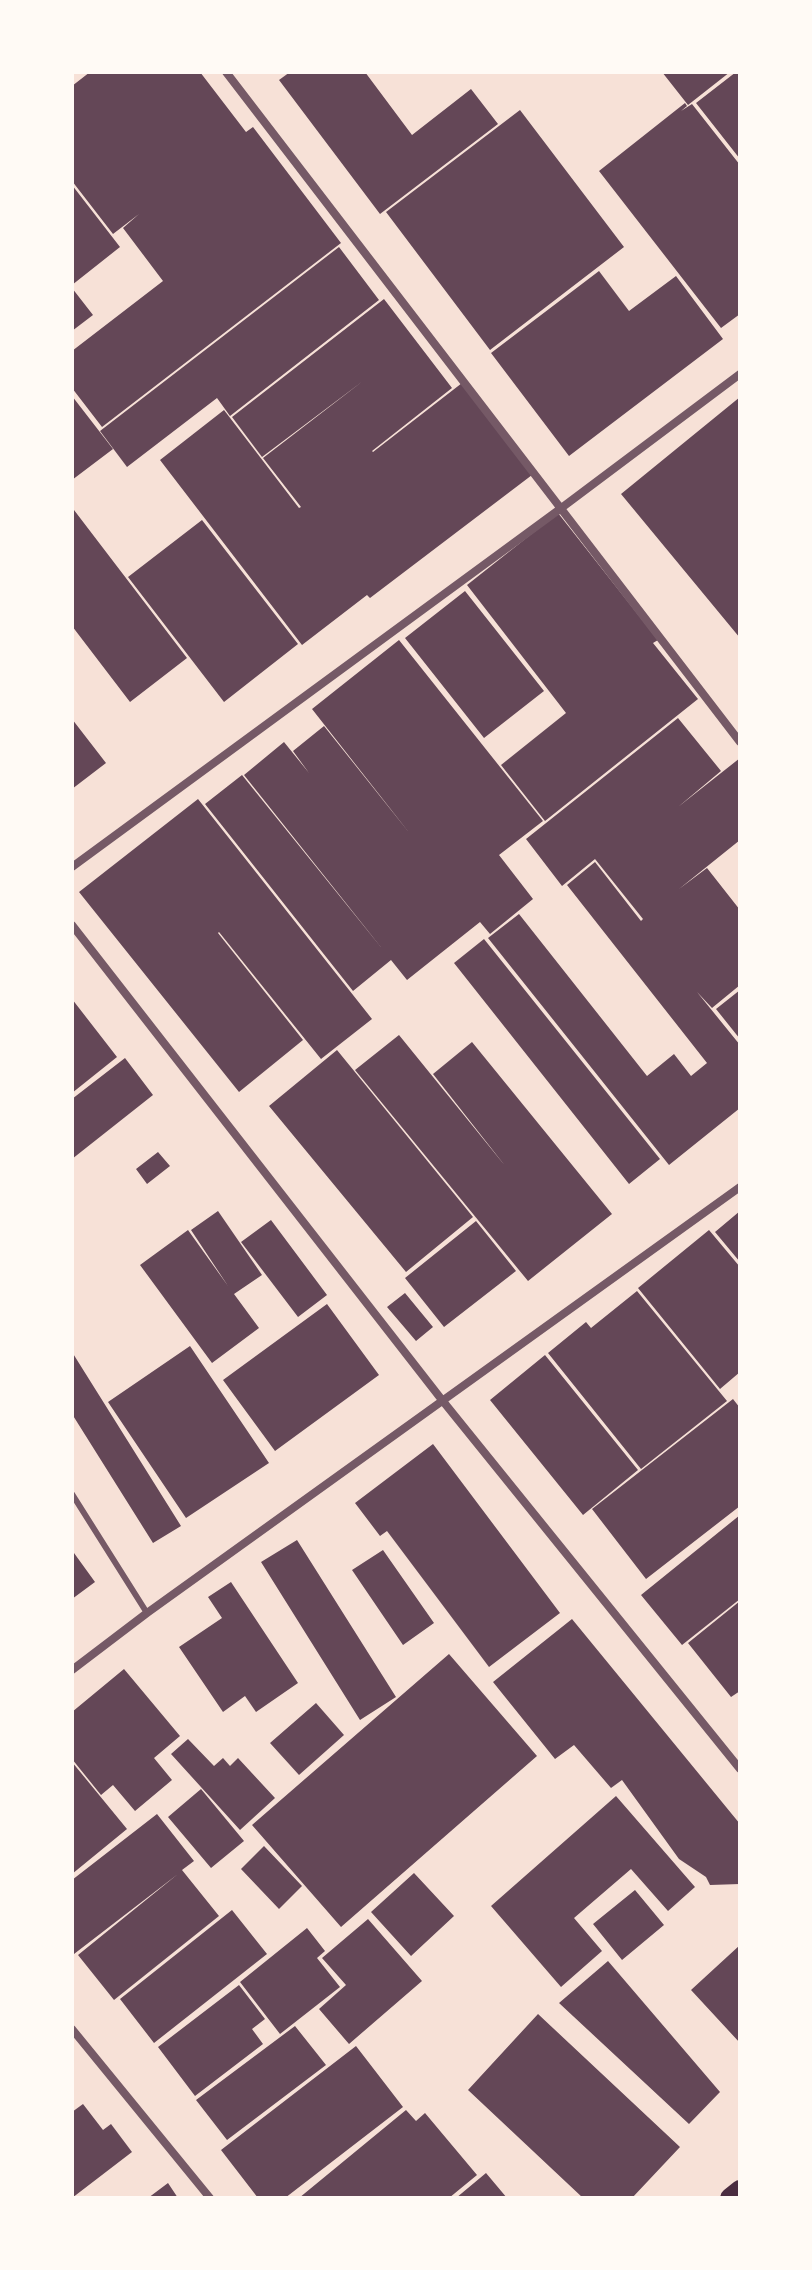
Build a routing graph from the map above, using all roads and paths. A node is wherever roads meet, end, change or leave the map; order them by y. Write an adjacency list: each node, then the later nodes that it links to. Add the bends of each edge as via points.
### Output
1 (226, 72): 3 (street)
2 (740, 374): 3 (street)
3 (560, 509): 4 (street); 5 (street)
4 (740, 742)
5 (72, 867)
6 (72, 925): 8 (street)
7 (740, 1187): 8 (street)
8 (442, 1400): 10 (street); 12 (street)
9 (72, 1494): 10 (lane)
10 (147, 1613): 11 (street)
11 (72, 1670)
12 (740, 1769)
13 (72, 2029): 15 (street)
14 (740, 2190): 16 (main road)
15 (210, 2198)
16 (730, 2198)

